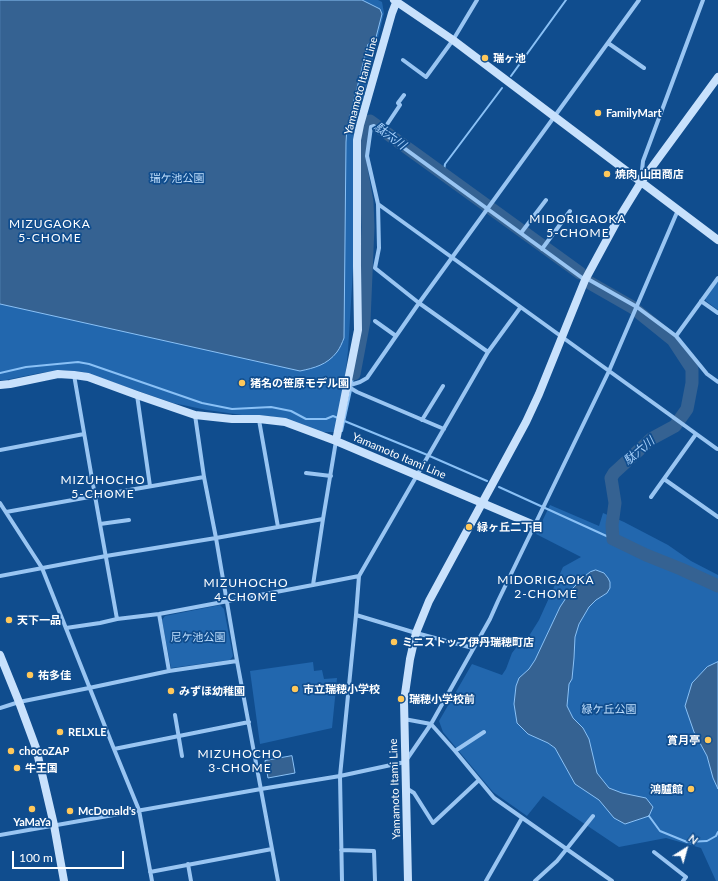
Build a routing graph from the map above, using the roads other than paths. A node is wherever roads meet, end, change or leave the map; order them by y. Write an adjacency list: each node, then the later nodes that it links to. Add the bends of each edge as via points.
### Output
1 (396, 0): 5 (street); 41 (street, Yamamoto Itami Line, via 357,140 358,330)
2 (477, 0): 5 (street)
3 (640, 0): 6 (street)
4 (703, 0): 15 (street, via 643,160)
5 (453, 40): 8 (street, via 426,77); 13 (street)
6 (608, 43): 9 (street); 13 (street)
7 (640, 58): 9 (street)
8 (403, 60)
9 (636, 63): 10 (street)
10 (644, 68)
11 (718, 77): 15 (street)
12 (404, 95): 14 (street)
13 (555, 117): 15 (street); 18 (street)
14 (382, 130): 17 (street, via 371,127 366,156); 18 (street)
15 (640, 182): 19 (street); 26 (street)
16 (546, 200): 21 (street)
17 (378, 204): 24 (street); 28 (street, via 379,248 376,268)
18 (489, 208): 21 (street); 24 (street)
19 (678, 210): 22 (street); 29 (street)
20 (570, 211): 23 (street)
21 (521, 233): 23 (street)
22 (718, 240)
23 (543, 247): 26 (street)
24 (452, 258): 28 (street); 30 (street)
25 (718, 278): 27 (street)
26 (585, 279): 29 (street); 35 (street)
27 (701, 301): 31 (street); 34 (street)
28 (419, 303): 33 (street); 36 (street)
29 (636, 307): 34 (street); 37 (street)
30 (520, 308): 35 (street); 36 (street)
31 (718, 313)
32 (375, 321): 33 (street)
33 (396, 336): 41 (street, via 367,378)
34 (676, 336): 39 (street, via 707,374)
35 (562, 338): 37 (street); 62 (street, via 536,400)
36 (488, 352): 47 (street)
37 (609, 371): 49 (street); 68 (street)
38 (74, 375): 40 (street, via 58,374); 43 (street, via 88,377); 48 (street)
39 (718, 382)
40 (0, 385)
41 (347, 386): 46 (street); 50 (street, Yamamoto Itami Line)
42 (443, 386): 46 (street)
43 (136, 395): 44 (street); 58 (street)
44 (195, 415): 45 (street); 56 (street)
45 (259, 419): 50 (street, via 285,422); 69 (street)
46 (422, 420): 47 (street)
47 (444, 429): 55 (street)
48 (84, 434): 52 (street); 59 (street)
49 (696, 434): 51 (street); 57 (street)
50 (336, 441): 54 (street); 55 (street, Yamamoto Itami Line)
51 (718, 449)
52 (0, 450)
53 (306, 473): 54 (street)
54 (331, 476): 65 (street)
55 (417, 476): 62 (street, Yamamoto Itami Line); 74 (street)
56 (204, 477): 58 (street); 70 (street)
57 (664, 479): 60 (street); 64 (street)
58 (150, 486): 59 (street)
59 (95, 496): 63 (street); 67 (street)
60 (651, 497)
61 (0, 503): 63 (street)
62 (482, 504): 68 (street); 81 (street, Yamamoto Itami Line, via 429,601)
63 (6, 512): 72 (street)
64 (718, 517)
65 (323, 519): 69 (street); 75 (street)
66 (129, 520): 67 (street)
67 (100, 524): 71 (street)
68 (534, 525): 82 (street, via 490,619)
69 (278, 527): 70 (street)
70 (216, 538): 71 (street); 76 (street)
71 (106, 556): 72 (street); 79 (street)
72 (42, 568): 73 (street); 80 (street)
73 (0, 576)
74 (359, 576): 75 (street); 78 (street)
75 (314, 585): 76 (street)
76 (228, 601): 77 (street); 84 (street)
77 (159, 614): 79 (street); 85 (street)
78 (356, 615): 81 (street); 99 (street)
79 (117, 619): 80 (street)
80 (66, 628): 86 (street)
81 (416, 633): 82 (street); 90 (street, Yamamoto Itami Line, via 404,701)
82 (473, 648): 92 (street)
83 (0, 655): 87 (street)
84 (237, 661): 85 (street); 91 (street)
85 (169, 671): 86 (street)
86 (89, 688): 87 (street); 95 (street)
87 (19, 702): 88 (street); 106 (street, via 36,748)
88 (0, 708)
89 (175, 715): 94 (street)
90 (404, 719): 92 (street); 98 (street, Yamamoto Itami Line)
91 (248, 722): 94 (street); 102 (street)
92 (431, 724): 96 (street); 98 (street)
93 (484, 732): 96 (street)
94 (179, 736): 95 (street); 97 (street)
95 (114, 749): 103 (street)
96 (455, 751): 100 (street)
97 (182, 756)
98 (405, 762): 99 (street); 101 (street, Yamamoto Itami Line)
99 (340, 776): 102 (street); 110 (street)
100 (479, 780): 101 (street, via 433,822 414,793); 105 (street, via 494,798)
101 (406, 788): 120 (street, Yamamoto Itami Line)
102 (261, 789): 103 (street); 109 (street)
103 (139, 810): 106 (street); 113 (street)
104 (592, 816): 108 (street)
105 (522, 818): 108 (street); 121 (street)
106 (54, 825): 107 (street); 114 (street)
107 (0, 835)
108 (566, 849): 122 (street); 123 (street)
109 (272, 850): 112 (street); 117 (street)
110 (341, 850): 118 (street); 119 (street, via 374,851)
111 (654, 852): 124 (street, via 686,877)
112 (188, 864): 113 (street); 116 (street)
113 (150, 872): 115 (street)
114 (64, 881)
115 (152, 881)
116 (191, 881)
117 (278, 881)
118 (342, 881)
119 (376, 881)
120 (408, 881)
121 (486, 881)
122 (535, 881)
123 (612, 881)
124 (683, 881)

